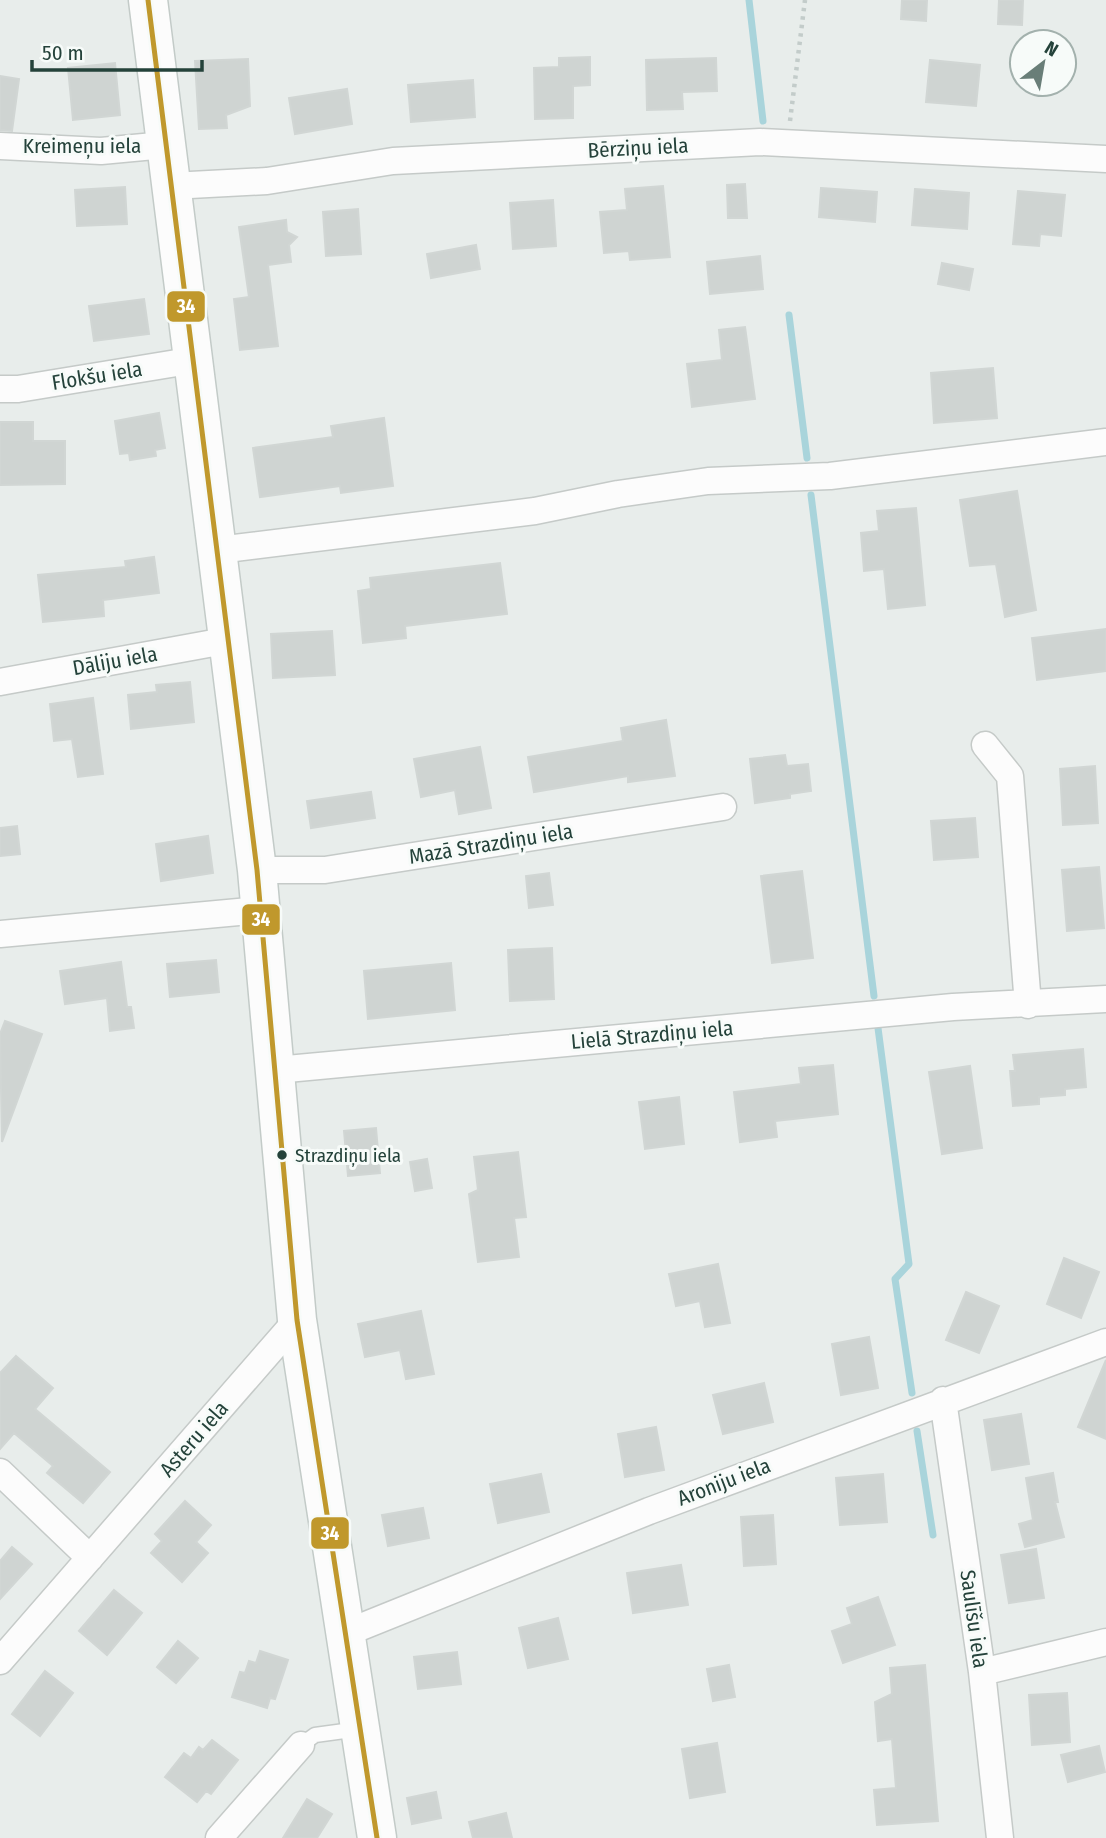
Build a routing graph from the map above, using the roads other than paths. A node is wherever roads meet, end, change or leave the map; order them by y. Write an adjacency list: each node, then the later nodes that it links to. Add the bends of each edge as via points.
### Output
1 (148, 0): 2 (street)
2 (165, 145): 3 (street, Kreimeņu iela, via 101,150); 5 (street)
3 (0, 146)
4 (1106, 159): 5 (street, Bērziņu iela, via 760,142 393,161 267,181)
5 (171, 186): 6 (street)
6 (195, 360): 7 (street, Flokšu iela); 9 (street)
7 (0, 389)
8 (1106, 442): 9 (street, via 830,476 708,481 535,511)
9 (218, 550): 10 (street)
10 (229, 640): 11 (street, Dāliju iela); 14 (street)
11 (0, 682)
12 (985, 745): 18 (street, via 1010,776)
13 (723, 807): 14 (street, Mazā Strazdiņu iela, via 325,870)
14 (257, 870): 15 (street)
15 (260, 910): 16 (street); 19 (street)
16 (0, 934)
17 (1106, 999): 18 (street, Lielā Strazdiņu iela)
18 (1028, 1005): 19 (street, Lielā Strazdiņu iela, via 953,1007)
19 (276, 1070): 20 (street)
20 (297, 1320): 24 (street, Asteru iela); 25 (street)
21 (1106, 1342): 22 (street, Aroniju iela)
22 (943, 1400): 25 (street, Aroniju iela); 28 (street, Saulīšu iela)
23 (0, 1472): 24 (street)
24 (90, 1558): 27 (street, Asteru iela)
25 (346, 1633): 29 (street)
26 (1106, 1642): 28 (street)
27 (0, 1661)
28 (982, 1672): 33 (street, Saulīšu iela)
29 (361, 1729): 30 (lane, via 316,1735); 32 (street)
30 (301, 1745): 31 (street)
31 (219, 1838)
32 (377, 1838)
33 (1000, 1838)

